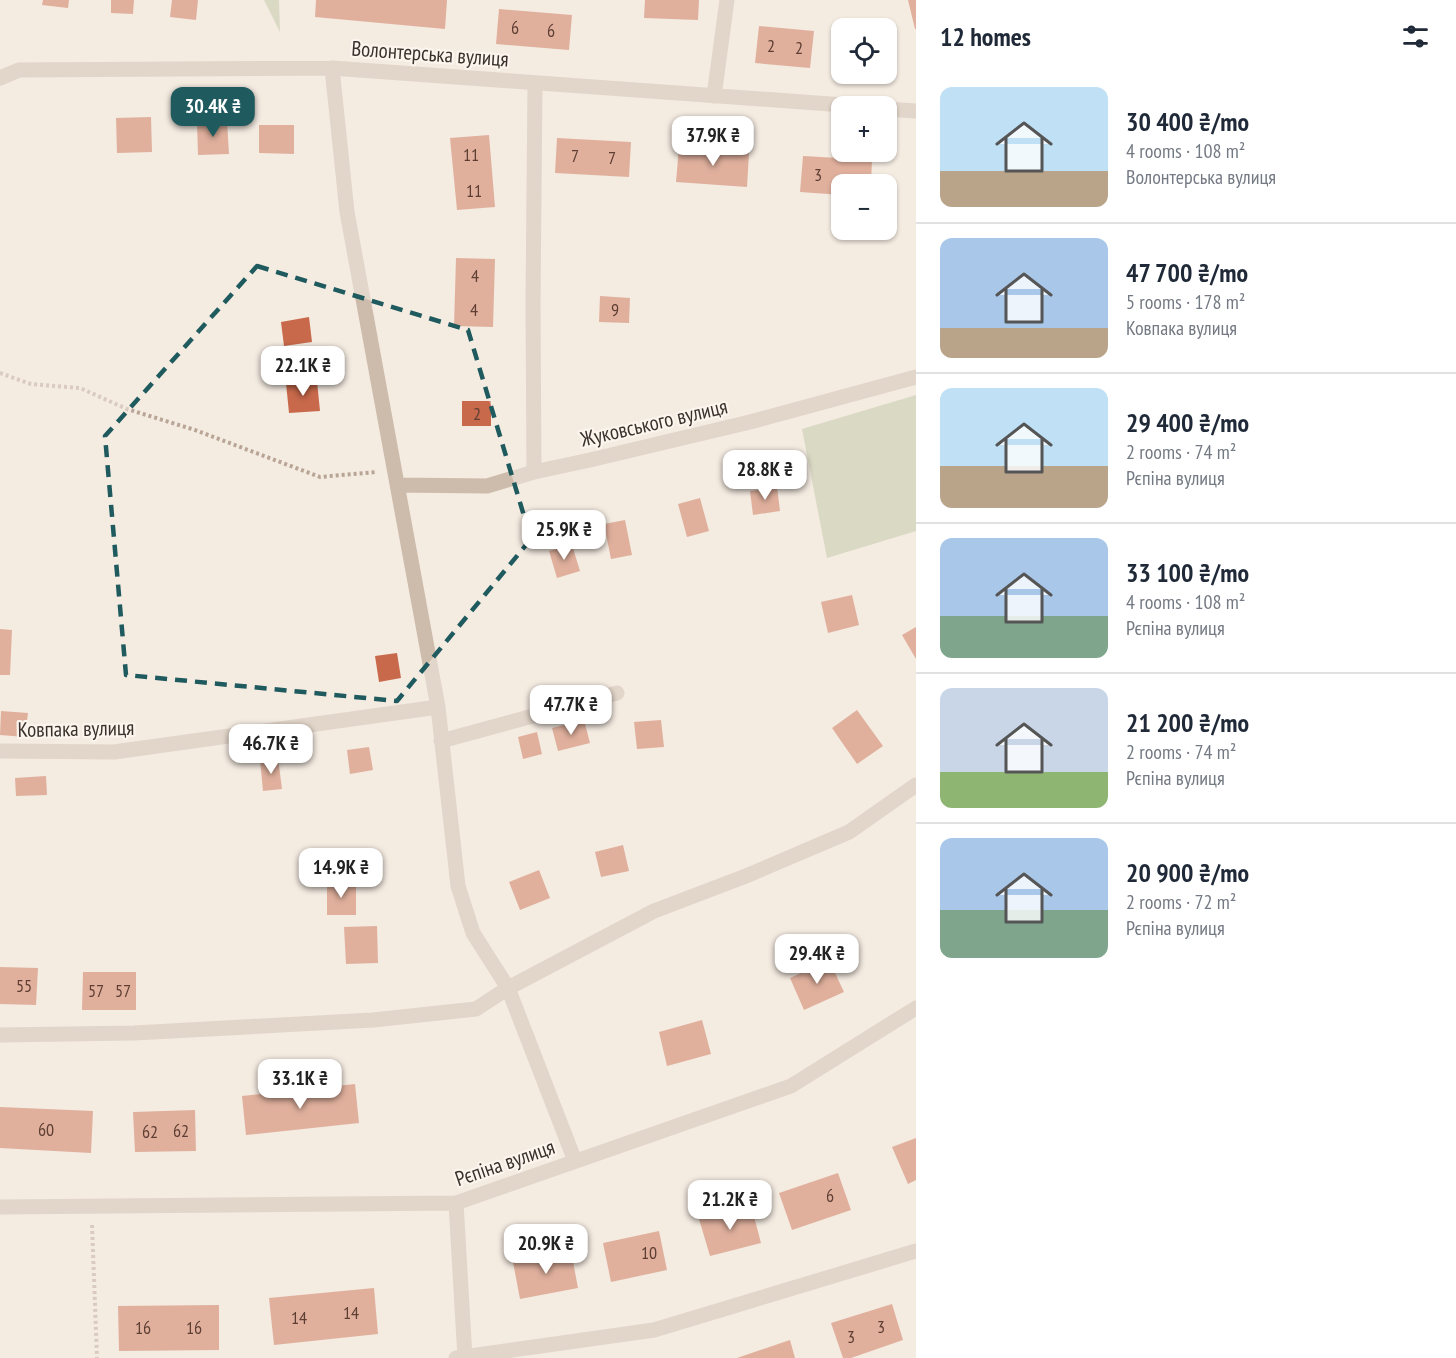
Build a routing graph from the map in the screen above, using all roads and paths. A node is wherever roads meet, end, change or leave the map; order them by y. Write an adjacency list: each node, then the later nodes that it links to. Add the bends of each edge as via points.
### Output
1 (727, 0): 5 (street)
2 (332, 68): 3 (street, Волонтерська вулиця, via 19,70); 4 (street, Волонтерська вулиця); 12 (street, via 347,212)
3 (0, 78)
4 (535, 83): 5 (street, Волонтерська вулиця); 11 (street)
5 (714, 96): 6 (street, Волонтерська вулиця)
6 (831, 104)
7 (897, 110): 8 (street)
8 (916, 111)
9 (0, 373): 12 (path, via 31,384 80,388 128,409 320,477)
10 (916, 377): 11 (street, Жуковського вулиця, via 739,425)
11 (534, 471): 12 (street, Жуковського вулиця, via 487,486)
12 (396, 478): 14 (street)
13 (617, 693): 15 (street)
14 (438, 707): 15 (street); 16 (street, Ковпака вулиця, via 114,752)
15 (441, 741): 18 (street, via 458,886 473,933)
16 (0, 751)
17 (916, 785): 18 (street, via 849,832 654,911)
18 (508, 988): 20 (street, via 476,1009 372,1020 134,1033); 21 (street)
19 (916, 1008): 21 (street, Рєпіна вулиця, via 791,1086)
20 (0, 1035)
21 (575, 1161): 22 (street, Рєпіна вулиця)
22 (456, 1203): 23 (street, Рєпіна вулиця); 26 (street)
23 (91, 1206): 24 (street, Рєпіна вулиця); 27 (path)
24 (0, 1207)
25 (916, 1251): 26 (street, via 654,1330)
26 (462, 1357)
27 (97, 1358)

